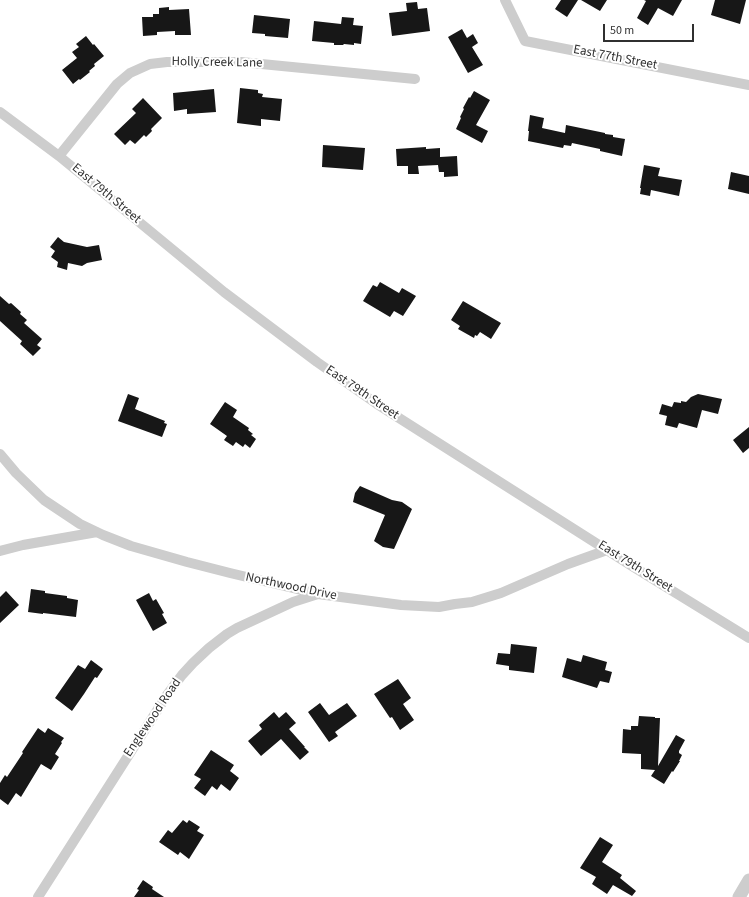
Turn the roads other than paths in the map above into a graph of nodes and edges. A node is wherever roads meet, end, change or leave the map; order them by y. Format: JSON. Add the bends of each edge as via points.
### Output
{"nodes":[{"id":1,"x":505,"y":0,"type":"edge"},
{"id":2,"x":415,"y":79,"type":"dead end"},
{"id":3,"x":749,"y":85,"type":"edge"},
{"id":4,"x":0,"y":112,"type":"edge"},
{"id":5,"x":59,"y":156,"type":"junction"},
{"id":6,"x":0,"y":454,"type":"edge"},
{"id":7,"x":97,"y":532,"type":"junction"},
{"id":8,"x":607,"y":550,"type":"junction"},
{"id":9,"x":0,"y":551,"type":"edge"},
{"id":10,"x":318,"y":594,"type":"junction"},
{"id":11,"x":749,"y":638,"type":"edge"},
{"id":12,"x":749,"y":880,"type":"edge"},
{"id":13,"x":38,"y":897,"type":"edge"},
{"id":14,"x":739,"y":897,"type":"edge"}],
"edges":[{"from":1,"to":3,"type":"street","name":"East 77th Street","via":[[524,41]]},
{"from":2,"to":5,"type":"street","name":"Holly Creek Lane","via":[[241,62],[150,64],[130,73],[117,84]]},
{"from":4,"to":5,"type":"street","name":"East 79th Street"},
{"from":5,"to":8,"type":"street","name":"East 79th Street","via":[[224,292],[317,362],[377,404]]},
{"from":6,"to":7,"type":"street","name":"Northwood Drive","via":[[44,500]]},
{"from":7,"to":9,"type":"street"},
{"from":7,"to":10,"type":"street","name":"Northwood Drive","via":[[118,542],[160,555]]},
{"from":8,"to":10,"type":"street","name":"Northwood Drive","via":[[501,593],[472,602],[439,607],[401,605]]},
{"from":8,"to":11,"type":"street","name":"East 79th Street"},
{"from":10,"to":13,"type":"street","name":"Englewood Road","via":[[293,602],[234,630],[188,668],[167,695]]},
{"from":12,"to":14,"type":"street"}]}
